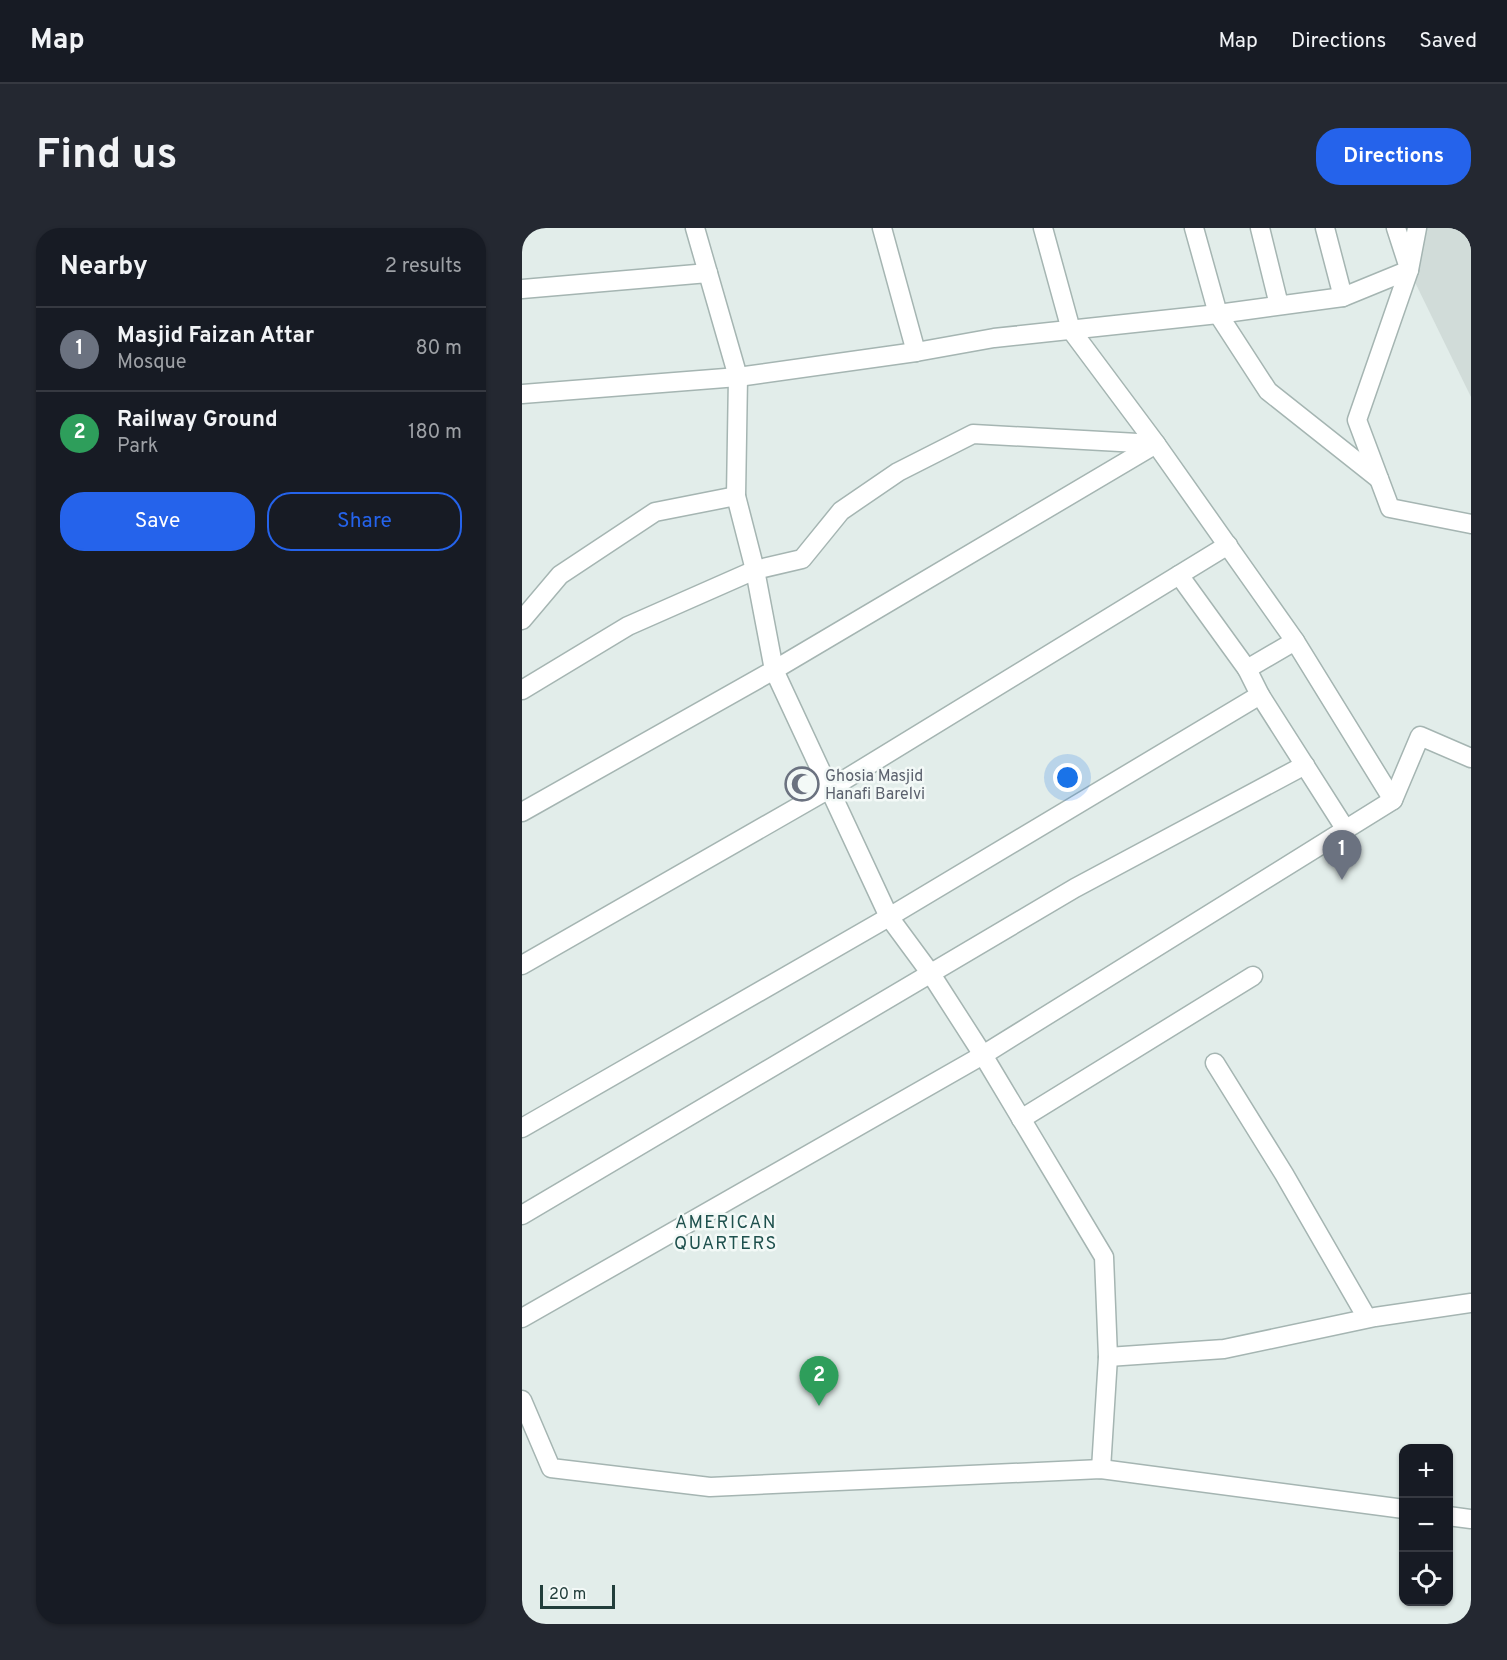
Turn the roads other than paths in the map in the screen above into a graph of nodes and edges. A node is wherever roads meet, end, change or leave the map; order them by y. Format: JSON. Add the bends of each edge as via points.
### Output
{"nodes":[{"id":1,"x":694,"y":228,"type":"edge"},
{"id":2,"x":882,"y":228,"type":"edge"},
{"id":3,"x":1043,"y":228,"type":"edge"},
{"id":4,"x":1194,"y":228,"type":"edge"},
{"id":5,"x":1260,"y":228,"type":"edge"},
{"id":6,"x":1324,"y":228,"type":"edge"},
{"id":7,"x":1396,"y":228,"type":"edge"},
{"id":8,"x":1417,"y":228,"type":"edge"},
{"id":9,"x":1409,"y":270,"type":"junction"},
{"id":10,"x":708,"y":273,"type":"junction"},
{"id":11,"x":522,"y":289,"type":"edge"},
{"id":12,"x":1342,"y":297,"type":"junction"},
{"id":13,"x":1279,"y":305,"type":"junction"},
{"id":14,"x":1218,"y":314,"type":"junction"},
{"id":15,"x":1071,"y":330,"type":"junction"},
{"id":16,"x":916,"y":352,"type":"junction"},
{"id":17,"x":738,"y":377,"type":"junction"},
{"id":18,"x":522,"y":394,"type":"edge"},
{"id":19,"x":1156,"y":444,"type":"junction"},
{"id":20,"x":1380,"y":480,"type":"junction"},
{"id":21,"x":736,"y":496,"type":"junction"},
{"id":22,"x":1471,"y":524,"type":"edge"},
{"id":23,"x":1228,"y":545,"type":"junction"},
{"id":24,"x":755,"y":570,"type":"junction"},
{"id":25,"x":1179,"y":575,"type":"junction"},
{"id":26,"x":522,"y":620,"type":"edge"},
{"id":27,"x":1295,"y":640,"type":"junction"},
{"id":28,"x":1247,"y":669,"type":"junction"},
{"id":29,"x":774,"y":670,"type":"junction"},
{"id":30,"x":522,"y":690,"type":"edge"},
{"id":31,"x":1260,"y":695,"type":"junction"},
{"id":32,"x":1471,"y":758,"type":"edge"},
{"id":33,"x":1305,"y":765,"type":"junction"},
{"id":34,"x":831,"y":788,"type":"junction"},
{"id":35,"x":1394,"y":800,"type":"junction"},
{"id":36,"x":522,"y":812,"type":"edge"},
{"id":37,"x":1346,"y":830,"type":"junction"},
{"id":38,"x":889,"y":917,"type":"junction"},
{"id":39,"x":522,"y":965,"type":"edge"},
{"id":40,"x":931,"y":974,"type":"junction"},
{"id":41,"x":1253,"y":976,"type":"dead end"},
{"id":42,"x":983,"y":1055,"type":"junction"},
{"id":43,"x":1215,"y":1064,"type":"dead end"},
{"id":44,"x":1021,"y":1119,"type":"junction"},
{"id":45,"x":522,"y":1128,"type":"edge"},
{"id":46,"x":522,"y":1215,"type":"edge"},
{"id":47,"x":1471,"y":1303,"type":"edge"},
{"id":48,"x":522,"y":1318,"type":"edge"},
{"id":49,"x":1367,"y":1318,"type":"junction"},
{"id":50,"x":1108,"y":1357,"type":"junction"},
{"id":51,"x":522,"y":1400,"type":"edge"},
{"id":52,"x":1101,"y":1468,"type":"junction"},
{"id":53,"x":1399,"y":1508,"type":"edge"},
{"id":54,"x":1453,"y":1517,"type":"edge"},
{"id":55,"x":1471,"y":1519,"type":"edge"}],
"edges":[{"from":1,"to":10,"type":"street"},
{"from":2,"to":16,"type":"street"},
{"from":3,"to":15,"type":"street"},
{"from":4,"to":14,"type":"street"},
{"from":5,"to":13,"type":"street"},
{"from":6,"to":12,"type":"street"},
{"from":7,"to":9,"type":"street"},
{"from":8,"to":9,"type":"street"},
{"from":9,"to":12,"type":"street"},
{"from":9,"to":20,"type":"street","via":[[1357,420]]},
{"from":10,"to":11,"type":"street"},
{"from":10,"to":17,"type":"street"},
{"from":12,"to":13,"type":"street"},
{"from":13,"to":14,"type":"street"},
{"from":14,"to":15,"type":"street"},
{"from":14,"to":20,"type":"street","via":[[1268,391]]},
{"from":15,"to":16,"type":"street"},
{"from":15,"to":19,"type":"street"},
{"from":16,"to":17,"type":"street"},
{"from":17,"to":18,"type":"street"},
{"from":17,"to":21,"type":"street"},
{"from":19,"to":23,"type":"street"},
{"from":19,"to":24,"type":"street","via":[[973,434],[898,472],[841,511],[802,559]]},
{"from":19,"to":29,"type":"street"},
{"from":20,"to":22,"type":"street","via":[[1390,508]]},
{"from":21,"to":24,"type":"street"},
{"from":21,"to":26,"type":"street","via":[[655,512],[560,575]]},
{"from":23,"to":25,"type":"street"},
{"from":23,"to":27,"type":"street"},
{"from":24,"to":29,"type":"street"},
{"from":24,"to":30,"type":"street","via":[[628,626]]},
{"from":25,"to":28,"type":"street"},
{"from":25,"to":34,"type":"street"},
{"from":27,"to":28,"type":"street"},
{"from":27,"to":35,"type":"street"},
{"from":28,"to":31,"type":"street"},
{"from":29,"to":34,"type":"street"},
{"from":29,"to":36,"type":"street"},
{"from":31,"to":33,"type":"street"},
{"from":31,"to":38,"type":"street"},
{"from":32,"to":35,"type":"street","via":[[1420,736]]},
{"from":33,"to":37,"type":"street"},
{"from":33,"to":40,"type":"street","via":[[1075,888]]},
{"from":34,"to":38,"type":"street"},
{"from":34,"to":39,"type":"street"},
{"from":35,"to":37,"type":"street"},
{"from":37,"to":42,"type":"street"},
{"from":38,"to":40,"type":"street"},
{"from":38,"to":45,"type":"street"},
{"from":40,"to":42,"type":"street"},
{"from":40,"to":46,"type":"street"},
{"from":41,"to":44,"type":"street"},
{"from":42,"to":44,"type":"street"},
{"from":42,"to":48,"type":"street"},
{"from":43,"to":49,"type":"street"},
{"from":44,"to":50,"type":"street","via":[[1104,1257]]},
{"from":47,"to":49,"type":"street"},
{"from":49,"to":50,"type":"street","via":[[1224,1349]]},
{"from":50,"to":52,"type":"street"},
{"from":51,"to":52,"type":"street","via":[[551,1468],[710,1487]]},
{"from":52,"to":53,"type":"street"},
{"from":54,"to":55,"type":"street"}]}
